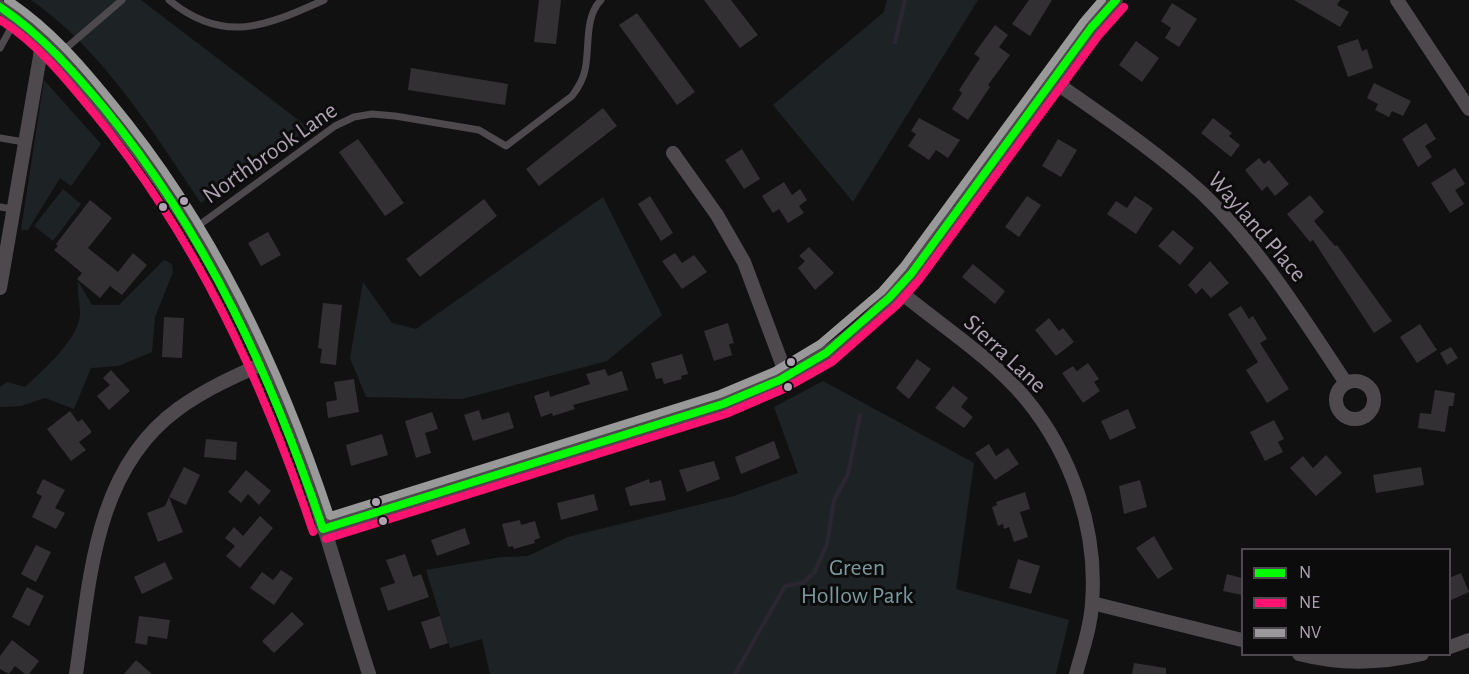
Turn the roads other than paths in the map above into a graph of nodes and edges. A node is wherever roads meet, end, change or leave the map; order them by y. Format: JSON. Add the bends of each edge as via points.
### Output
{"nodes":[{"id":1,"x":122,"y":0,"type":"edge"},
{"id":2,"x":170,"y":0,"type":"edge"},
{"id":3,"x":324,"y":0,"type":"edge"},
{"id":4,"x":601,"y":0,"type":"edge"},
{"id":5,"x":1116,"y":0,"type":"edge"},
{"id":6,"x":1397,"y":0,"type":"edge"},
{"id":7,"x":0,"y":6,"type":"edge"},
{"id":8,"x":17,"y":17,"type":"junction"},
{"id":9,"x":43,"y":39,"type":"junction"},
{"id":10,"x":0,"y":48,"type":"edge"},
{"id":11,"x":58,"y":55,"type":"junction"},
{"id":12,"x":1052,"y":80,"type":"junction"},
{"id":13,"x":1469,"y":109,"type":"edge"},
{"id":14,"x":0,"y":138,"type":"edge"},
{"id":15,"x":24,"y":142,"type":"junction"},
{"id":16,"x":673,"y":153,"type":"dead end"},
{"id":17,"x":6,"y":208,"type":"edge"},
{"id":18,"x":191,"y":231,"type":"junction"},
{"id":19,"x":3,"y":242,"type":"edge"},
{"id":20,"x":0,"y":288,"type":"edge"},
{"id":21,"x":897,"y":290,"type":"junction"},
{"id":22,"x":262,"y":364,"type":"junction"},
{"id":23,"x":787,"y":377,"type":"junction"},
{"id":24,"x":1346,"y":383,"type":"dead end"},
{"id":25,"x":323,"y":529,"type":"junction"},
{"id":26,"x":1092,"y":603,"type":"junction"},
{"id":27,"x":1241,"y":640,"type":"edge"},
{"id":28,"x":1469,"y":640,"type":"edge"},
{"id":29,"x":1451,"y":646,"type":"edge"},
{"id":30,"x":1311,"y":656,"type":"edge"},
{"id":31,"x":1411,"y":656,"type":"edge"},
{"id":32,"x":76,"y":674,"type":"edge"},
{"id":33,"x":369,"y":674,"type":"edge"},
{"id":34,"x":1076,"y":674,"type":"edge"}],
"edges":[{"from":1,"to":11,"type":"lane"},
{"from":2,"to":3,"type":"lane","via":[[196,19],[240,29],[271,22]]},
{"from":4,"to":18,"type":"lane","name":"Northbrook Lane","via":[[591,16],[580,86],[506,146],[479,130],[395,116],[354,117],[335,126]]},
{"from":5,"to":12,"type":"street"},
{"from":6,"to":13,"type":"street"},
{"from":7,"to":8,"type":"street"},
{"from":8,"to":9,"type":"street"},
{"from":8,"to":10,"type":"lane"},
{"from":9,"to":11,"type":"street"},
{"from":9,"to":15,"type":"street"},
{"from":11,"to":18,"type":"street","via":[[116,122]]},
{"from":12,"to":21,"type":"street"},
{"from":12,"to":24,"type":"street","name":"Wayland Place","via":[[1140,143],[1220,211],[1274,274]]},
{"from":14,"to":15,"type":"lane"},
{"from":15,"to":17,"type":"street"},
{"from":16,"to":23,"type":"street","via":[[717,215],[744,262]]},
{"from":17,"to":19,"type":"street"},
{"from":18,"to":22,"type":"street"},
{"from":19,"to":20,"type":"street"},
{"from":21,"to":23,"type":"street","via":[[857,331]]},
{"from":21,"to":26,"type":"street","name":"Sierra Lane","via":[[999,372],[1026,399],[1053,438],[1068,465],[1087,528]]},
{"from":22,"to":25,"type":"street","via":[[288,424]]},
{"from":22,"to":32,"type":"street","via":[[212,387],[177,410],[153,431],[129,462],[114,488],[99,534]]},
{"from":23,"to":25,"type":"street","via":[[723,404]]},
{"from":25,"to":33,"type":"street"},
{"from":26,"to":27,"type":"street"},
{"from":26,"to":34,"type":"street","name":"Sierra Lane"},
{"from":28,"to":29,"type":"street"},
{"from":30,"to":31,"type":"street","via":[[1351,663]]}]}
